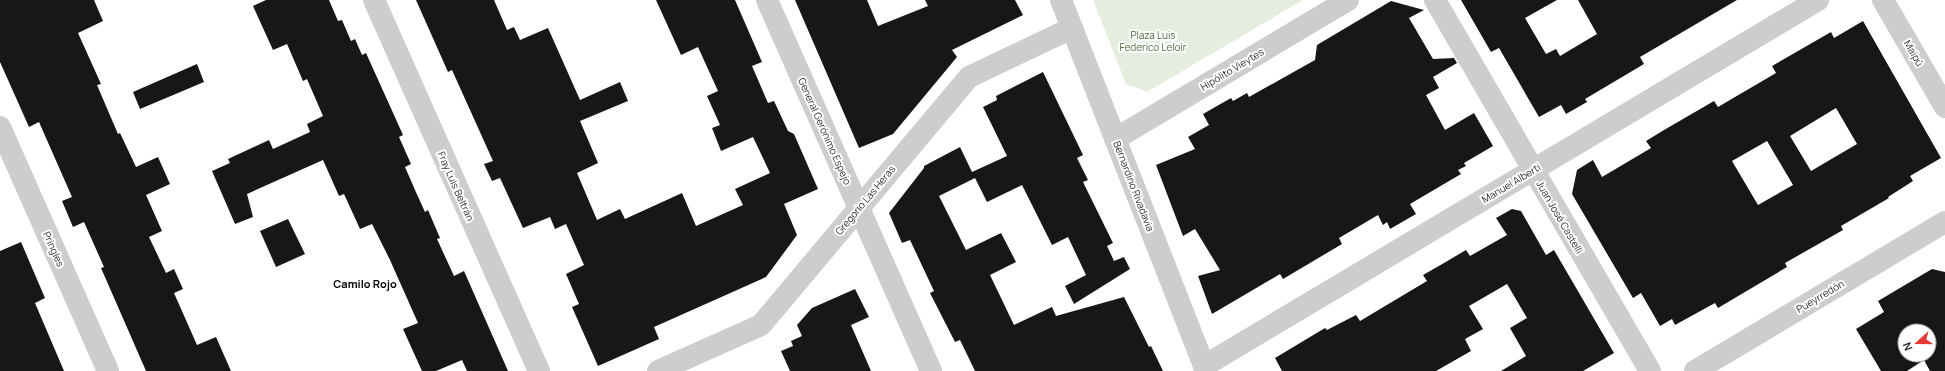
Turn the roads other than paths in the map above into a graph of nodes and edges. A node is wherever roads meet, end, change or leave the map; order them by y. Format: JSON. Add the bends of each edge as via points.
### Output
{"nodes":[{"id":1,"x":374,"y":0,"type":"edge"},
{"id":2,"x":767,"y":0,"type":"edge"},
{"id":3,"x":1061,"y":0,"type":"edge"},
{"id":4,"x":1348,"y":0,"type":"edge"},
{"id":5,"x":1435,"y":0,"type":"edge"},
{"id":6,"x":1818,"y":0,"type":"edge"},
{"id":7,"x":1883,"y":0,"type":"edge"},
{"id":8,"x":1072,"y":28,"type":"junction"},
{"id":9,"x":1945,"y":107,"type":"edge"},
{"id":10,"x":0,"y":127,"type":"edge"},
{"id":11,"x":1115,"y":138,"type":"junction"},
{"id":12,"x":1533,"y":170,"type":"junction"},
{"id":13,"x":859,"y":208,"type":"junction"},
{"id":14,"x":1945,"y":222,"type":"edge"},
{"id":15,"x":1205,"y":368,"type":"edge"},
{"id":16,"x":108,"y":371,"type":"edge"},
{"id":17,"x":539,"y":371,"type":"edge"},
{"id":18,"x":658,"y":371,"type":"edge"},
{"id":19,"x":932,"y":371,"type":"edge"},
{"id":20,"x":1650,"y":371,"type":"edge"},
{"id":21,"x":1695,"y":371,"type":"edge"}],
"edges":[{"from":1,"to":17,"type":"street","name":"Fray Luis Beltrán"},
{"from":2,"to":13,"type":"street","name":"General Gerónimo Espejo"},
{"from":3,"to":8,"type":"street","name":"Bernardino Rivadavia"},
{"from":4,"to":11,"type":"street","name":"Hipólito Vieytes"},
{"from":5,"to":12,"type":"street","name":"Juan José Castelli"},
{"from":6,"to":12,"type":"street","name":"Manuel Alberti"},
{"from":7,"to":9,"type":"street","name":"Maipú"},
{"from":8,"to":11,"type":"street","name":"Bernardino Rivadavia"},
{"from":8,"to":13,"type":"street","name":"Gregorio Las Heras","via":[[969,77]]},
{"from":10,"to":16,"type":"street","name":"Pringles"},
{"from":11,"to":15,"type":"street","name":"Bernardino Rivadavia"},
{"from":12,"to":15,"type":"street","name":"Manuel Alberti"},
{"from":12,"to":20,"type":"street","name":"Juan José Castelli"},
{"from":13,"to":18,"type":"street","name":"Gregorio Las Heras","via":[[761,325]]},
{"from":13,"to":19,"type":"street","name":"General Gerónimo Espejo"},
{"from":14,"to":21,"type":"street","name":"Pueyrredón"}]}
